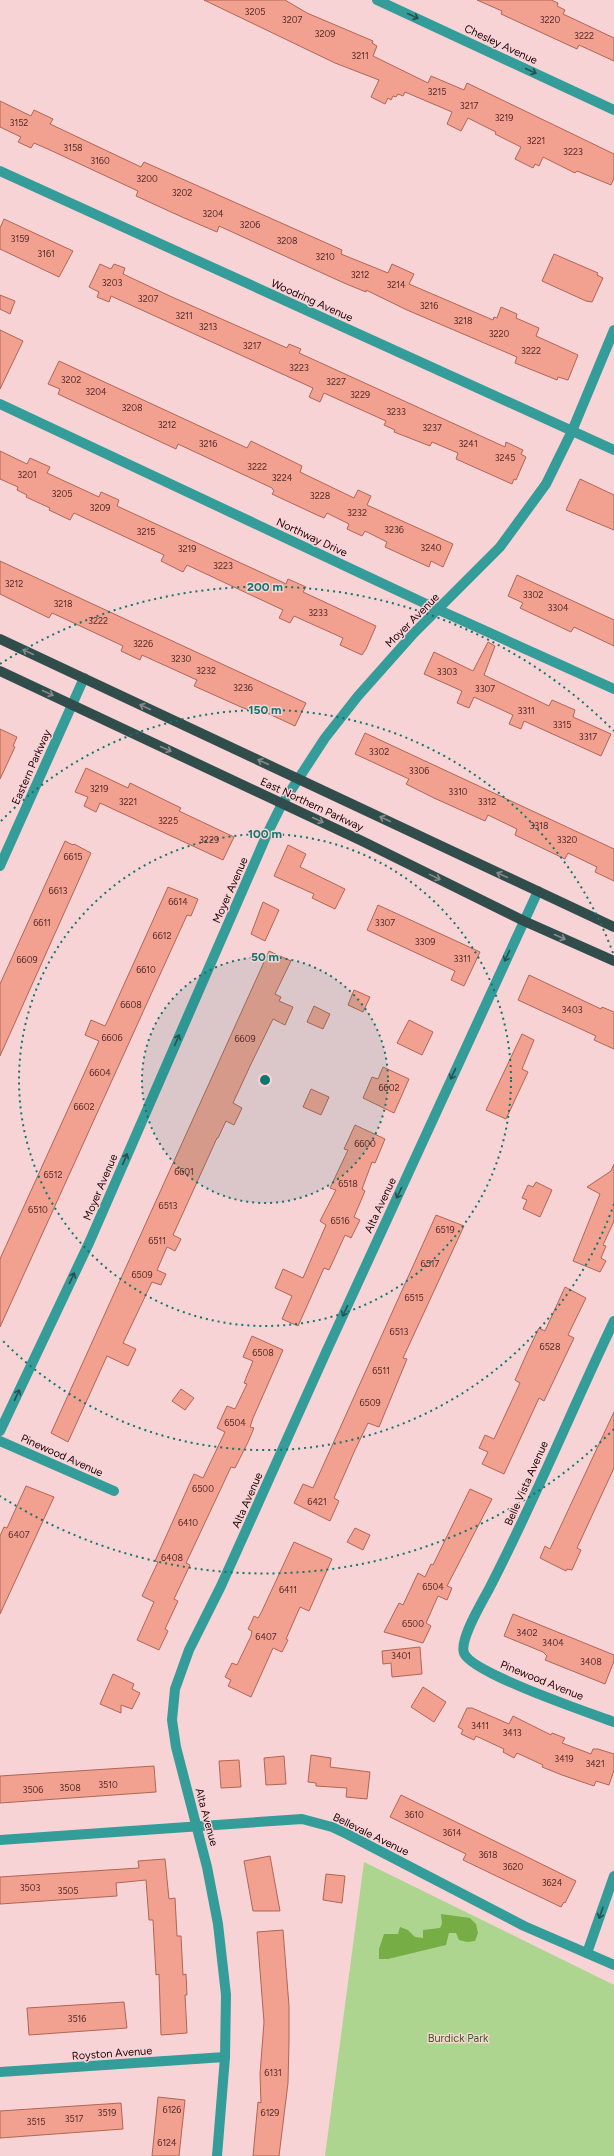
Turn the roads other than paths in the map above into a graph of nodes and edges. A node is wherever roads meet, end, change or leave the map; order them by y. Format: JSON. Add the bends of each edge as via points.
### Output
{"nodes":[{"id":1,"x":377,"y":0,"type":"edge"},
{"id":2,"x":614,"y":110,"type":"edge"},
{"id":3,"x":0,"y":171,"type":"edge"},
{"id":4,"x":614,"y":330,"type":"edge"},
{"id":5,"x":0,"y":404,"type":"edge"},
{"id":6,"x":572,"y":431,"type":"junction"},
{"id":7,"x":614,"y":450,"type":"edge"},
{"id":8,"x":439,"y":610,"type":"junction"},
{"id":9,"x":0,"y":639,"type":"edge"},
{"id":10,"x":0,"y":671,"type":"edge"},
{"id":11,"x":84,"y":678,"type":"junction"},
{"id":12,"x":614,"y":689,"type":"edge"},
{"id":13,"x":72,"y":705,"type":"junction"},
{"id":14,"x":298,"y":779,"type":"junction"},
{"id":15,"x":282,"y":804,"type":"junction"},
{"id":16,"x":0,"y":866,"type":"edge"},
{"id":17,"x":538,"y":891,"type":"junction"},
{"id":18,"x":524,"y":921,"type":"junction"},
{"id":19,"x":614,"y":927,"type":"edge"},
{"id":20,"x":614,"y":961,"type":"edge"},
{"id":21,"x":614,"y":1321,"type":"edge"},
{"id":22,"x":0,"y":1431,"type":"edge"},
{"id":23,"x":0,"y":1441,"type":"edge"},
{"id":24,"x":114,"y":1491,"type":"dead end"},
{"id":25,"x":464,"y":1655,"type":"joint"},
{"id":26,"x":614,"y":1722,"type":"edge"},
{"id":27,"x":197,"y":1826,"type":"junction"},
{"id":28,"x":0,"y":1840,"type":"edge"},
{"id":29,"x":614,"y":1876,"type":"edge"},
{"id":30,"x":587,"y":1953,"type":"junction"},
{"id":31,"x":614,"y":1965,"type":"edge"},
{"id":32,"x":225,"y":2057,"type":"junction"},
{"id":33,"x":0,"y":2072,"type":"edge"},
{"id":34,"x":217,"y":2156,"type":"edge"}],
"edges":[{"from":1,"to":2,"type":"street","name":"Chesley Avenue","one_way":true},
{"from":3,"to":6,"type":"street","name":"Woodring Avenue"},
{"from":4,"to":6,"type":"street","name":"Moyer Avenue"},
{"from":5,"to":8,"type":"street","name":"Northway Drive"},
{"from":6,"to":7,"type":"street","name":"Woodring Avenue"},
{"from":6,"to":8,"type":"street","name":"Moyer Avenue","via":[[546,484],[518,524],[500,547]]},
{"from":8,"to":12,"type":"street","name":"Northway Drive"},
{"from":8,"to":14,"type":"street","name":"Moyer Avenue","via":[[404,644],[358,696],[325,738]]},
{"from":11,"to":9,"type":"main road","name":"East Northern Parkway","one_way":true},
{"from":10,"to":13,"type":"main road","name":"East Northern Parkway","one_way":true},
{"from":11,"to":13,"type":"street","name":"Eastern Parkway"},
{"from":14,"to":11,"type":"main road","name":"East Northern Parkway","one_way":true},
{"from":13,"to":15,"type":"main road","name":"East Northern Parkway","one_way":true},
{"from":13,"to":16,"type":"street","name":"Eastern Parkway"},
{"from":14,"to":15,"type":"street","name":"Moyer Avenue"},
{"from":17,"to":14,"type":"main road","name":"East Northern Parkway","one_way":true},
{"from":15,"to":18,"type":"main road","name":"East Northern Parkway","one_way":true},
{"from":22,"to":15,"type":"street","name":"Moyer Avenue","one_way":true,"via":[[89,1243]]},
{"from":17,"to":18,"type":"street","name":"Alta Avenue"},
{"from":17,"to":19,"type":"main road","name":"East Northern Parkway"},
{"from":18,"to":20,"type":"main road","name":"East Northern Parkway","one_way":true},
{"from":18,"to":27,"type":"street","name":"Alta Avenue","one_way":true,"via":[[180,1672],[173,1707],[173,1728]]},
{"from":21,"to":25,"type":"street","name":"Belle Vista Avenue","via":[[504,1560],[472,1623],[464,1642]]},
{"from":23,"to":24,"type":"street","name":"Pinewood Avenue"},
{"from":25,"to":26,"type":"street","name":"Pinewood Avenue","via":[[475,1664],[523,1688]]},
{"from":27,"to":28,"type":"street","name":"Bellevale Avenue"},
{"from":27,"to":30,"type":"street","name":"Bellevale Avenue","via":[[302,1819],[332,1827],[524,1926]]},
{"from":27,"to":32,"type":"street","name":"Alta Avenue","via":[[218,1924],[226,1995]]},
{"from":29,"to":30,"type":"street","one_way":true},
{"from":30,"to":31,"type":"street","name":"Bellevale Avenue"},
{"from":32,"to":33,"type":"street","name":"Royston Avenue"},
{"from":32,"to":34,"type":"street","name":"Alta Avenue"}]}
